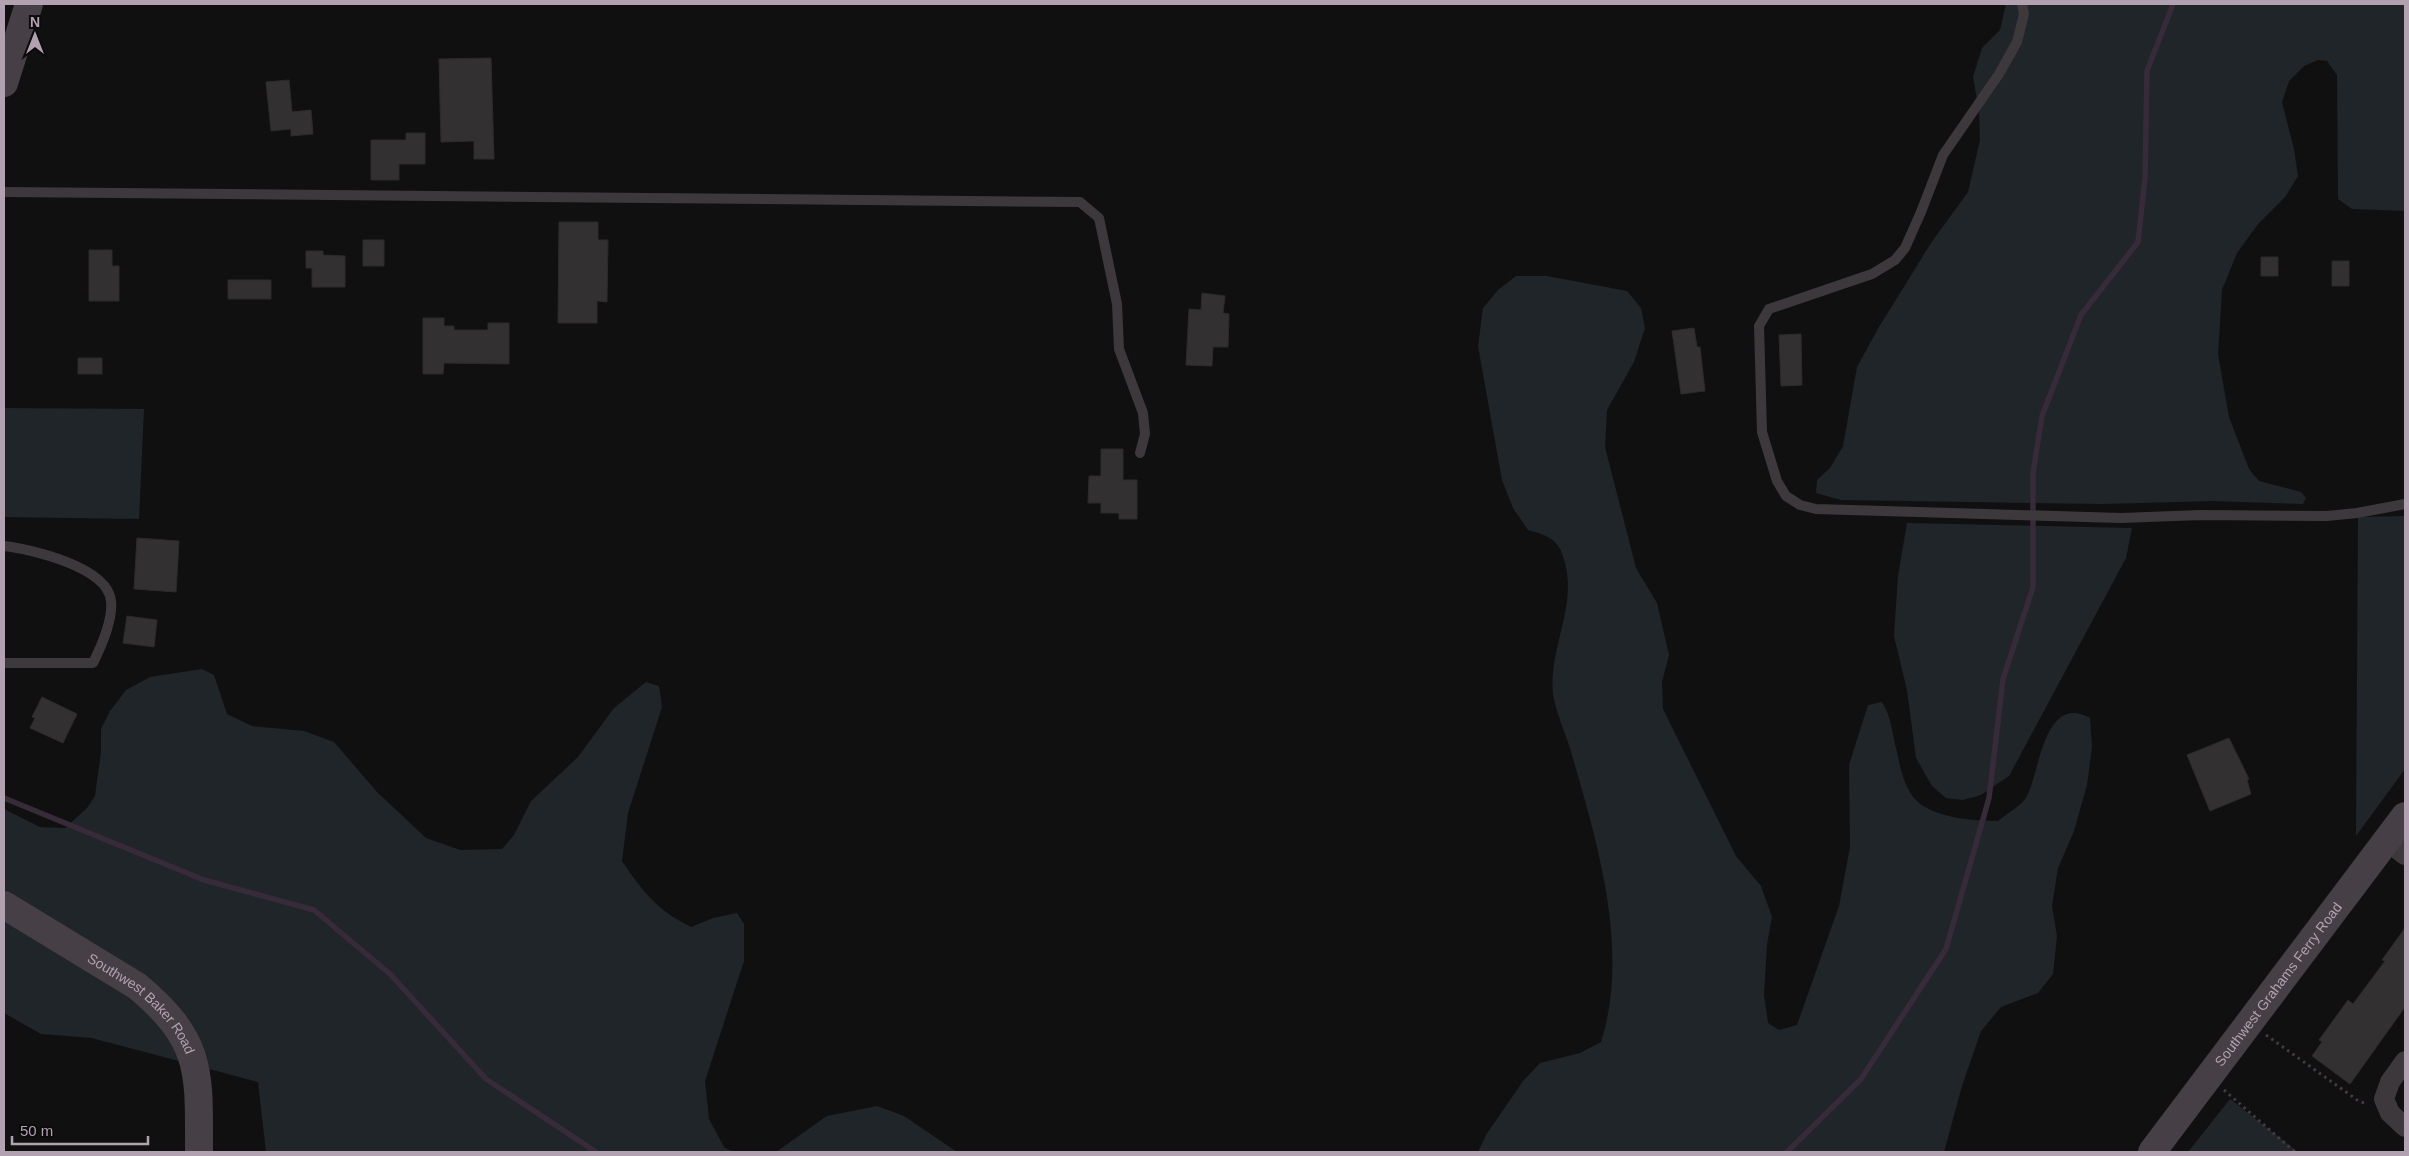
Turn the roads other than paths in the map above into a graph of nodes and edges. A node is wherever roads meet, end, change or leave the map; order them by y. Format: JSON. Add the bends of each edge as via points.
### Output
{"nodes":[{"id":1,"x":29,"y":4,"type":"edge"},
{"id":2,"x":2022,"y":4,"type":"edge"},
{"id":3,"x":4,"y":83,"type":"edge"},
{"id":4,"x":4,"y":192,"type":"edge"},
{"id":5,"x":1140,"y":453,"type":"dead end"},
{"id":6,"x":2405,"y":504,"type":"edge"},
{"id":7,"x":4,"y":546,"type":"edge"},
{"id":8,"x":4,"y":664,"type":"edge"},
{"id":9,"x":2405,"y":816,"type":"edge"},
{"id":10,"x":2396,"y":848,"type":"edge"},
{"id":11,"x":4,"y":905,"type":"edge"},
{"id":12,"x":2405,"y":1061,"type":"edge"},
{"id":13,"x":2405,"y":1127,"type":"edge"},
{"id":14,"x":199,"y":1152,"type":"edge"},
{"id":15,"x":2152,"y":1152,"type":"edge"}],
"edges":[{"from":1,"to":3,"type":"main road"},
{"from":2,"to":6,"type":"lane","via":[[2024,14],[2017,42],[1999,74],[1942,155],[1921,212],[1896,260],[1872,274],[1769,309],[1759,326],[1762,432],[1786,496],[1800,505],[1816,509],[2122,518],[2326,516],[2357,514]]},
{"from":4,"to":5,"type":"lane","via":[[1080,202],[1099,218],[1117,304],[1119,349],[1144,413],[1145,434]]},
{"from":7,"to":8,"type":"lane","via":[[26,548],[69,562],[101,581],[111,600],[105,641],[93,664]]},
{"from":9,"to":10,"type":"main road","name":"Southwest Grahams Ferry Road"},
{"from":10,"to":15,"type":"main road","name":"Southwest Grahams Ferry Road","via":[[2250,1023]]},
{"from":11,"to":14,"type":"main road","name":"Southwest Baker Road","via":[[136,986],[174,1022],[187,1041],[196,1069]]},
{"from":12,"to":13,"type":"street","via":[[2386,1090],[2386,1105]]}]}
